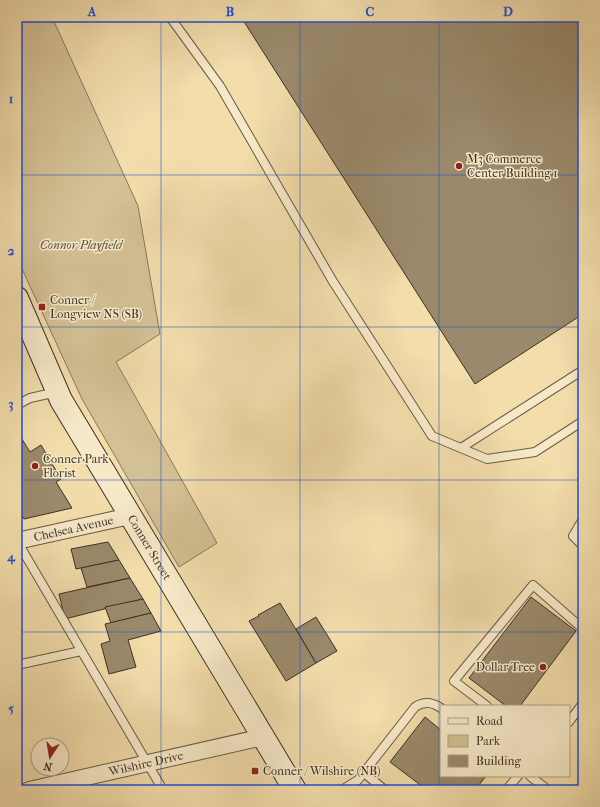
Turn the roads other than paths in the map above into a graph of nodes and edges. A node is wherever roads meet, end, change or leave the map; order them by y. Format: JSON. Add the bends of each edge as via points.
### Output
{"nodes":[{"id":1,"x":170,"y":17,"type":"edge"},
{"id":2,"x":17,"y":298,"type":"edge"},
{"id":3,"x":583,"y":370,"type":"edge"},
{"id":4,"x":57,"y":392,"type":"junction"},
{"id":5,"x":17,"y":405,"type":"edge"},
{"id":6,"x":583,"y":421,"type":"edge"},
{"id":7,"x":461,"y":448,"type":"junction"},
{"id":8,"x":130,"y":516,"type":"junction"},
{"id":9,"x":583,"y":519,"type":"edge"},
{"id":10,"x":17,"y":541,"type":"edge"},
{"id":11,"x":583,"y":546,"type":"edge"},
{"id":12,"x":583,"y":629,"type":"edge"},
{"id":13,"x":81,"y":651,"type":"junction"},
{"id":14,"x":17,"y":665,"type":"edge"},
{"id":15,"x":583,"y":703,"type":"edge"},
{"id":16,"x":486,"y":705,"type":"edge"},
{"id":17,"x":440,"y":707,"type":"edge"},
{"id":18,"x":570,"y":721,"type":"edge"},
{"id":19,"x":262,"y":737,"type":"junction"},
{"id":20,"x":146,"y":762,"type":"junction"},
{"id":21,"x":364,"y":773,"type":"junction"},
{"id":22,"x":517,"y":777,"type":"edge"},
{"id":23,"x":531,"y":777,"type":"edge"},
{"id":24,"x":29,"y":790,"type":"edge"},
{"id":25,"x":163,"y":790,"type":"edge"},
{"id":26,"x":295,"y":790,"type":"edge"},
{"id":27,"x":342,"y":790,"type":"edge"},
{"id":28,"x":385,"y":790,"type":"edge"},
{"id":29,"x":506,"y":790,"type":"edge"},
{"id":30,"x":548,"y":790,"type":"edge"}],
"edges":[{"from":1,"to":7,"type":"lane","via":[[220,86],[332,280],[432,436]]},
{"from":2,"to":4,"type":"main road","name":"Conner Street"},
{"from":3,"to":7,"type":"lane"},
{"from":4,"to":5,"type":"lane","via":[[30,398]]},
{"from":4,"to":8,"type":"main road","name":"Conner Street"},
{"from":6,"to":7,"type":"lane","via":[[535,452],[487,459]]},
{"from":8,"to":10,"type":"street","name":"Chelsea Avenue"},
{"from":8,"to":19,"type":"main road","name":"Conner Street"},
{"from":9,"to":11,"type":"lane","via":[[573,536]]},
{"from":10,"to":13,"type":"lane"},
{"from":12,"to":16,"type":"lane","via":[[533,585],[454,681]]},
{"from":13,"to":14,"type":"lane"},
{"from":13,"to":20,"type":"lane"},
{"from":15,"to":18,"type":"lane"},
{"from":17,"to":21,"type":"lane","via":[[422,702],[415,707]]},
{"from":19,"to":20,"type":"street","name":"Wilshire Drive"},
{"from":19,"to":26,"type":"main road","name":"Conner Street"},
{"from":20,"to":24,"type":"street","name":"Wilshire Drive"},
{"from":20,"to":25,"type":"lane"},
{"from":21,"to":27,"type":"lane"},
{"from":21,"to":28,"type":"lane"},
{"from":22,"to":29,"type":"lane"},
{"from":23,"to":30,"type":"lane"}]}
